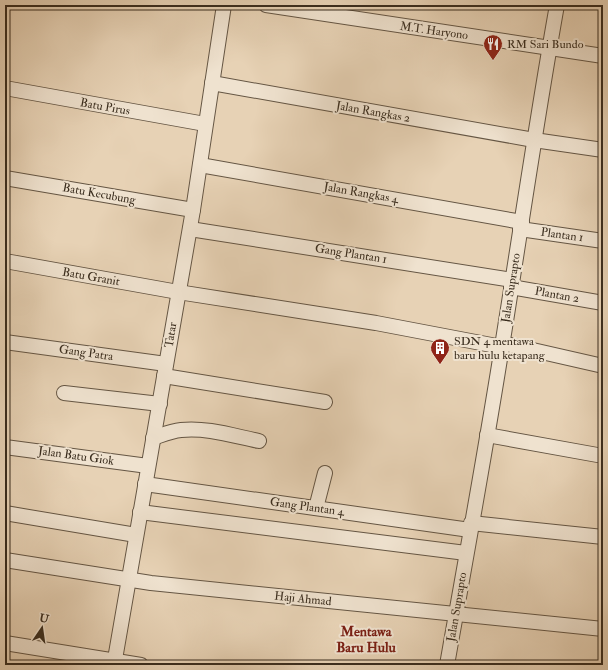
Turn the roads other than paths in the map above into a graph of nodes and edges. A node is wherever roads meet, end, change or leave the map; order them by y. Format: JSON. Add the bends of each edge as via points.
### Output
{"nodes":[{"id":1,"x":224,"y":5,"type":"edge"},
{"id":2,"x":266,"y":5,"type":"edge"},
{"id":3,"x":557,"y":5,"type":"edge"},
{"id":4,"x":549,"y":48,"type":"junction"},
{"id":5,"x":603,"y":56,"type":"edge"},
{"id":6,"x":212,"y":83,"type":"junction"},
{"id":7,"x":5,"y":88,"type":"edge"},
{"id":8,"x":206,"y":124,"type":"junction"},
{"id":9,"x":534,"y":140,"type":"junction"},
{"id":10,"x":603,"y":150,"type":"edge"},
{"id":11,"x":200,"y":165,"type":"junction"},
{"id":12,"x":5,"y":178,"type":"edge"},
{"id":13,"x":193,"y":210,"type":"junction"},
{"id":14,"x":521,"y":225,"type":"junction"},
{"id":15,"x":190,"y":228,"type":"junction"},
{"id":16,"x":603,"y":241,"type":"edge"},
{"id":17,"x":5,"y":261,"type":"edge"},
{"id":18,"x":512,"y":284,"type":"junction"},
{"id":19,"x":178,"y":292,"type":"junction"},
{"id":20,"x":603,"y":303,"type":"edge"},
{"id":21,"x":5,"y":342,"type":"edge"},
{"id":22,"x":502,"y":345,"type":"junction"},
{"id":23,"x":603,"y":366,"type":"edge"},
{"id":24,"x":165,"y":370,"type":"junction"},
{"id":25,"x":64,"y":393,"type":"dead end"},
{"id":26,"x":325,"y":402,"type":"dead end"},
{"id":27,"x":160,"y":404,"type":"junction"},
{"id":28,"x":487,"y":435,"type":"junction"},
{"id":29,"x":153,"y":438,"type":"junction"},
{"id":30,"x":258,"y":441,"type":"dead end"},
{"id":31,"x":5,"y":447,"type":"edge"},
{"id":32,"x":603,"y":456,"type":"edge"},
{"id":33,"x":148,"y":466,"type":"junction"},
{"id":34,"x":325,"y":473,"type":"dead end"},
{"id":35,"x":145,"y":484,"type":"junction"},
{"id":36,"x":316,"y":508,"type":"junction"},
{"id":37,"x":140,"y":512,"type":"junction"},
{"id":38,"x":5,"y":514,"type":"edge"},
{"id":39,"x":471,"y":526,"type":"junction"},
{"id":40,"x":136,"y":535,"type":"junction"},
{"id":41,"x":603,"y":537,"type":"edge"},
{"id":42,"x":466,"y":553,"type":"junction"},
{"id":43,"x":5,"y":560,"type":"edge"},
{"id":44,"x":128,"y":580,"type":"junction"},
{"id":45,"x":456,"y":615,"type":"junction"},
{"id":46,"x":603,"y":629,"type":"edge"},
{"id":47,"x":5,"y":643,"type":"edge"},
{"id":48,"x":115,"y":663,"type":"edge"},
{"id":49,"x":141,"y":665,"type":"edge"},
{"id":50,"x":447,"y":665,"type":"edge"}],
"edges":[{"from":1,"to":6,"type":"street","name":"Tatar"},
{"from":2,"to":4,"type":"street","name":"M.T. Haryono"},
{"from":3,"to":4,"type":"street","name":"Jalan Suprapto"},
{"from":4,"to":5,"type":"street","name":"M.T. Haryono"},
{"from":4,"to":9,"type":"street","name":"Jalan Suprapto"},
{"from":6,"to":8,"type":"street","name":"Tatar"},
{"from":6,"to":9,"type":"street","name":"Jalan Rangkas 2"},
{"from":7,"to":8,"type":"street","name":"Batu Pirus"},
{"from":8,"to":11,"type":"street","name":"Tatar"},
{"from":9,"to":10,"type":"street","name":"Jalan Rangkas 2"},
{"from":9,"to":14,"type":"street","name":"Jalan Suprapto"},
{"from":11,"to":13,"type":"street","name":"Tatar"},
{"from":11,"to":14,"type":"street","name":"Jalan Rangkas 4"},
{"from":12,"to":13,"type":"street","name":"Batu Kecubung"},
{"from":13,"to":15,"type":"street","name":"Tatar"},
{"from":14,"to":16,"type":"street","name":"Plantan 1"},
{"from":14,"to":18,"type":"street","name":"Jalan Suprapto"},
{"from":15,"to":18,"type":"street","name":"Gang Plantan 1"},
{"from":15,"to":19,"type":"street","name":"Tatar"},
{"from":17,"to":19,"type":"street","name":"Batu Granit"},
{"from":18,"to":20,"type":"street","name":"Plantan 2"},
{"from":18,"to":22,"type":"street","name":"Jalan Suprapto"},
{"from":19,"to":22,"type":"street","name":"Batu Granit"},
{"from":19,"to":24,"type":"street","name":"Tatar"},
{"from":21,"to":24,"type":"street","name":"Gang Patra"},
{"from":22,"to":23,"type":"street","name":"Batu Granit"},
{"from":22,"to":28,"type":"street","name":"Jalan Suprapto"},
{"from":24,"to":26,"type":"street","name":"Gang Patra"},
{"from":24,"to":27,"type":"street","name":"Tatar"},
{"from":25,"to":27,"type":"street"},
{"from":27,"to":29,"type":"street","name":"Tatar"},
{"from":28,"to":32,"type":"street"},
{"from":28,"to":39,"type":"street","name":"Jalan Suprapto"},
{"from":29,"to":30,"type":"street","via":[[187,429]]},
{"from":29,"to":33,"type":"street","name":"Tatar"},
{"from":31,"to":33,"type":"street","name":"Jalan Batu Giok"},
{"from":33,"to":35,"type":"street","name":"Tatar"},
{"from":34,"to":36,"type":"street"},
{"from":35,"to":36,"type":"street","name":"Gang Plantan 4"},
{"from":35,"to":37,"type":"street","name":"Tatar"},
{"from":36,"to":39,"type":"street","name":"Gang Plantan 4"},
{"from":37,"to":40,"type":"street","name":"Tatar"},
{"from":37,"to":42,"type":"street"},
{"from":38,"to":40,"type":"street"},
{"from":39,"to":41,"type":"street","name":"Gang Plantan 4"},
{"from":39,"to":42,"type":"street","name":"Jalan Suprapto"},
{"from":40,"to":44,"type":"street","name":"Tatar"},
{"from":42,"to":45,"type":"street","name":"Jalan Suprapto"},
{"from":43,"to":44,"type":"street","name":"Haji Ahmad"},
{"from":44,"to":45,"type":"street","name":"Haji Ahmad"},
{"from":44,"to":48,"type":"street","name":"Tatar"},
{"from":45,"to":46,"type":"street","name":"Haji Ahmad"},
{"from":45,"to":50,"type":"street","name":"Jalan Suprapto"},
{"from":47,"to":48,"type":"street"},
{"from":48,"to":49,"type":"street"}]}
